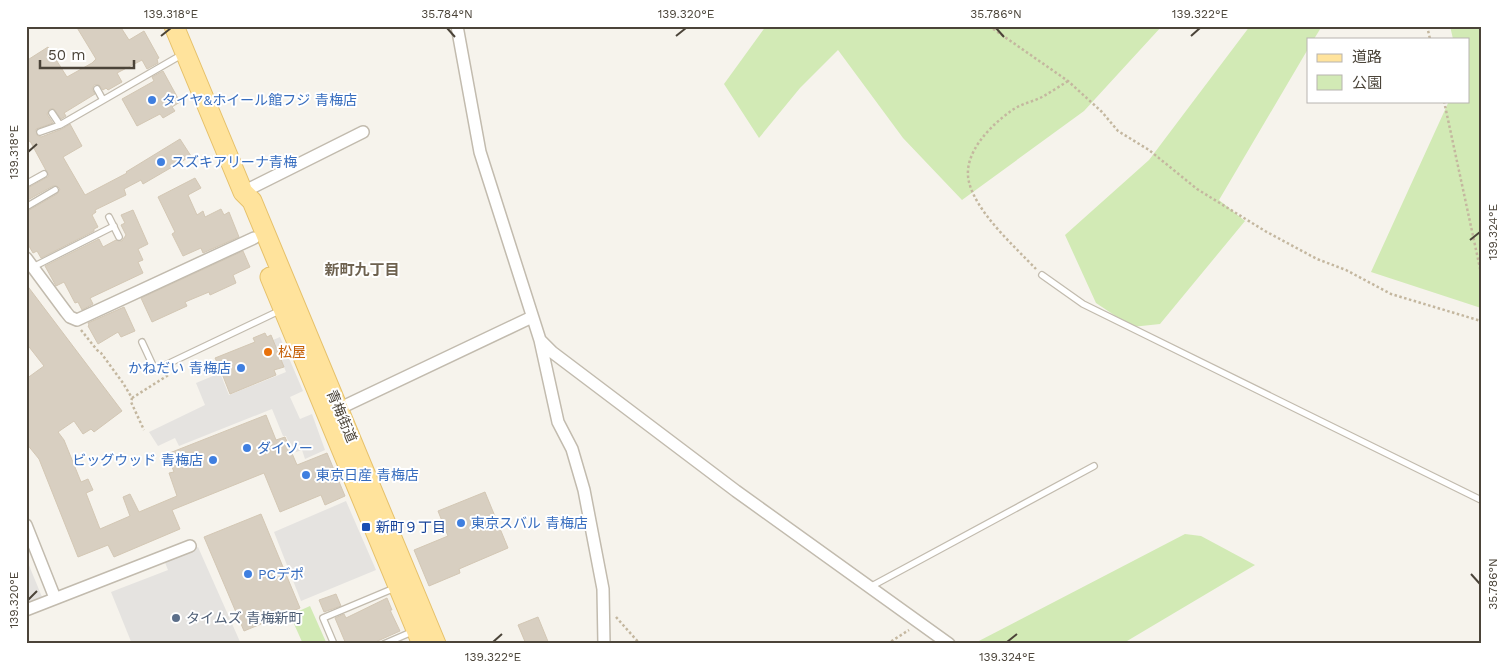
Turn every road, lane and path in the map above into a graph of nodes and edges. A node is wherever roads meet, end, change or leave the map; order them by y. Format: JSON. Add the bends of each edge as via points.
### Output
{"nodes":[{"id":1,"x":174,"y":26,"type":"edge"},
{"id":2,"x":457,"y":26,"type":"edge"},
{"id":3,"x":989,"y":26,"type":"edge"},
{"id":4,"x":185,"y":53,"type":"junction"},
{"id":5,"x":1068,"y":81,"type":"junction"},
{"id":6,"x":97,"y":89,"type":"dead end"},
{"id":7,"x":103,"y":100,"type":"junction"},
{"id":8,"x":1444,"y":102,"type":"edge"},
{"id":9,"x":52,"y":113,"type":"dead end"},
{"id":10,"x":60,"y":125,"type":"junction"},
{"id":11,"x":40,"y":132,"type":"dead end"},
{"id":12,"x":363,"y":132,"type":"dead end"},
{"id":13,"x":44,"y":174,"type":"dead end"},
{"id":14,"x":26,"y":184,"type":"edge"},
{"id":15,"x":55,"y":190,"type":"dead end"},
{"id":16,"x":243,"y":192,"type":"junction"},
{"id":17,"x":26,"y":207,"type":"edge"},
{"id":18,"x":109,"y":216,"type":"dead end"},
{"id":19,"x":114,"y":226,"type":"junction"},
{"id":20,"x":120,"y":237,"type":"dead end"},
{"id":21,"x":254,"y":238,"type":"junction"},
{"id":22,"x":30,"y":263,"type":"edge"},
{"id":23,"x":1481,"y":273,"type":"edge"},
{"id":24,"x":1042,"y":274,"type":"joint"},
{"id":25,"x":283,"y":310,"type":"junction"},
{"id":26,"x":532,"y":317,"type":"junction"},
{"id":27,"x":77,"y":320,"type":"junction"},
{"id":28,"x":1481,"y":321,"type":"edge"},
{"id":29,"x":540,"y":340,"type":"junction"},
{"id":30,"x":142,"y":342,"type":"dead end"},
{"id":31,"x":176,"y":370,"type":"dead end"},
{"id":32,"x":132,"y":398,"type":"junction"},
{"id":33,"x":332,"y":412,"type":"junction"},
{"id":34,"x":144,"y":430,"type":"dead end"},
{"id":35,"x":1094,"y":466,"type":"dead end"},
{"id":36,"x":1481,"y":500,"type":"edge"},
{"id":37,"x":26,"y":525,"type":"edge"},
{"id":38,"x":190,"y":546,"type":"dead end"},
{"id":39,"x":398,"y":586,"type":"junction"},
{"id":40,"x":870,"y":587,"type":"junction"},
{"id":41,"x":55,"y":598,"type":"junction"},
{"id":42,"x":26,"y":610,"type":"edge"},
{"id":43,"x":605,"y":618,"type":"junction"},
{"id":44,"x":921,"y":623,"type":"junction"},
{"id":45,"x":419,"y":637,"type":"edge"},
{"id":46,"x":334,"y":644,"type":"edge"},
{"id":47,"x":384,"y":644,"type":"edge"},
{"id":48,"x":436,"y":644,"type":"edge"},
{"id":49,"x":604,"y":644,"type":"edge"},
{"id":50,"x":640,"y":644,"type":"edge"},
{"id":51,"x":886,"y":644,"type":"edge"},
{"id":52,"x":950,"y":644,"type":"edge"}],
"edges":[{"from":1,"to":4,"type":"main road","name":"青梅街道"},
{"from":2,"to":26,"type":"street","via":[[480,152]]},
{"from":3,"to":5,"type":"path"},
{"from":4,"to":7,"type":"lane"},
{"from":4,"to":16,"type":"main road","name":"青梅街道"},
{"from":5,"to":24,"type":"path","via":[[1012,110],[987,131],[970,158],[968,181],[974,197],[983,211]]},
{"from":5,"to":28,"type":"path","via":[[1118,131],[1149,150],[1197,189],[1265,231],[1391,294]]},
{"from":6,"to":7,"type":"lane"},
{"from":7,"to":10,"type":"lane"},
{"from":8,"to":23,"type":"path"},
{"from":9,"to":10,"type":"lane"},
{"from":10,"to":11,"type":"lane"},
{"from":12,"to":16,"type":"street"},
{"from":13,"to":14,"type":"lane"},
{"from":15,"to":17,"type":"lane"},
{"from":16,"to":21,"type":"main road","name":"青梅街道","via":[[241,205]]},
{"from":16,"to":33,"type":"main road","name":"青梅街道","via":[[252,201]]},
{"from":18,"to":19,"type":"lane"},
{"from":19,"to":20,"type":"lane"},
{"from":19,"to":22,"type":"lane"},
{"from":21,"to":25,"type":"main road","name":"青梅街道"},
{"from":21,"to":27,"type":"street"},
{"from":22,"to":27,"type":"street","via":[[70,317]]},
{"from":24,"to":36,"type":"lane","via":[[1083,304]]},
{"from":25,"to":30,"type":"lane","via":[[155,370]]},
{"from":25,"to":33,"type":"main road","name":"青梅街道"},
{"from":26,"to":29,"type":"street"},
{"from":26,"to":33,"type":"street"},
{"from":27,"to":32,"type":"path"},
{"from":29,"to":40,"type":"street","via":[[728,485]]},
{"from":29,"to":43,"type":"street","via":[[558,422],[572,449],[584,490],[603,589]]},
{"from":31,"to":32,"type":"path"},
{"from":32,"to":34,"type":"path"},
{"from":33,"to":39,"type":"main road","name":"青梅街道"},
{"from":33,"to":48,"type":"main road","name":"青梅街道"},
{"from":35,"to":40,"type":"lane"},
{"from":37,"to":41,"type":"street"},
{"from":38,"to":41,"type":"street"},
{"from":39,"to":45,"type":"main road","name":"青梅街道"},
{"from":39,"to":46,"type":"lane","via":[[323,618]]},
{"from":40,"to":44,"type":"street"},
{"from":41,"to":42,"type":"street"},
{"from":43,"to":49,"type":"street"},
{"from":43,"to":50,"type":"path","via":[[614,614]]},
{"from":44,"to":51,"type":"path"},
{"from":44,"to":52,"type":"street"},
{"from":45,"to":47,"type":"lane"}]}
